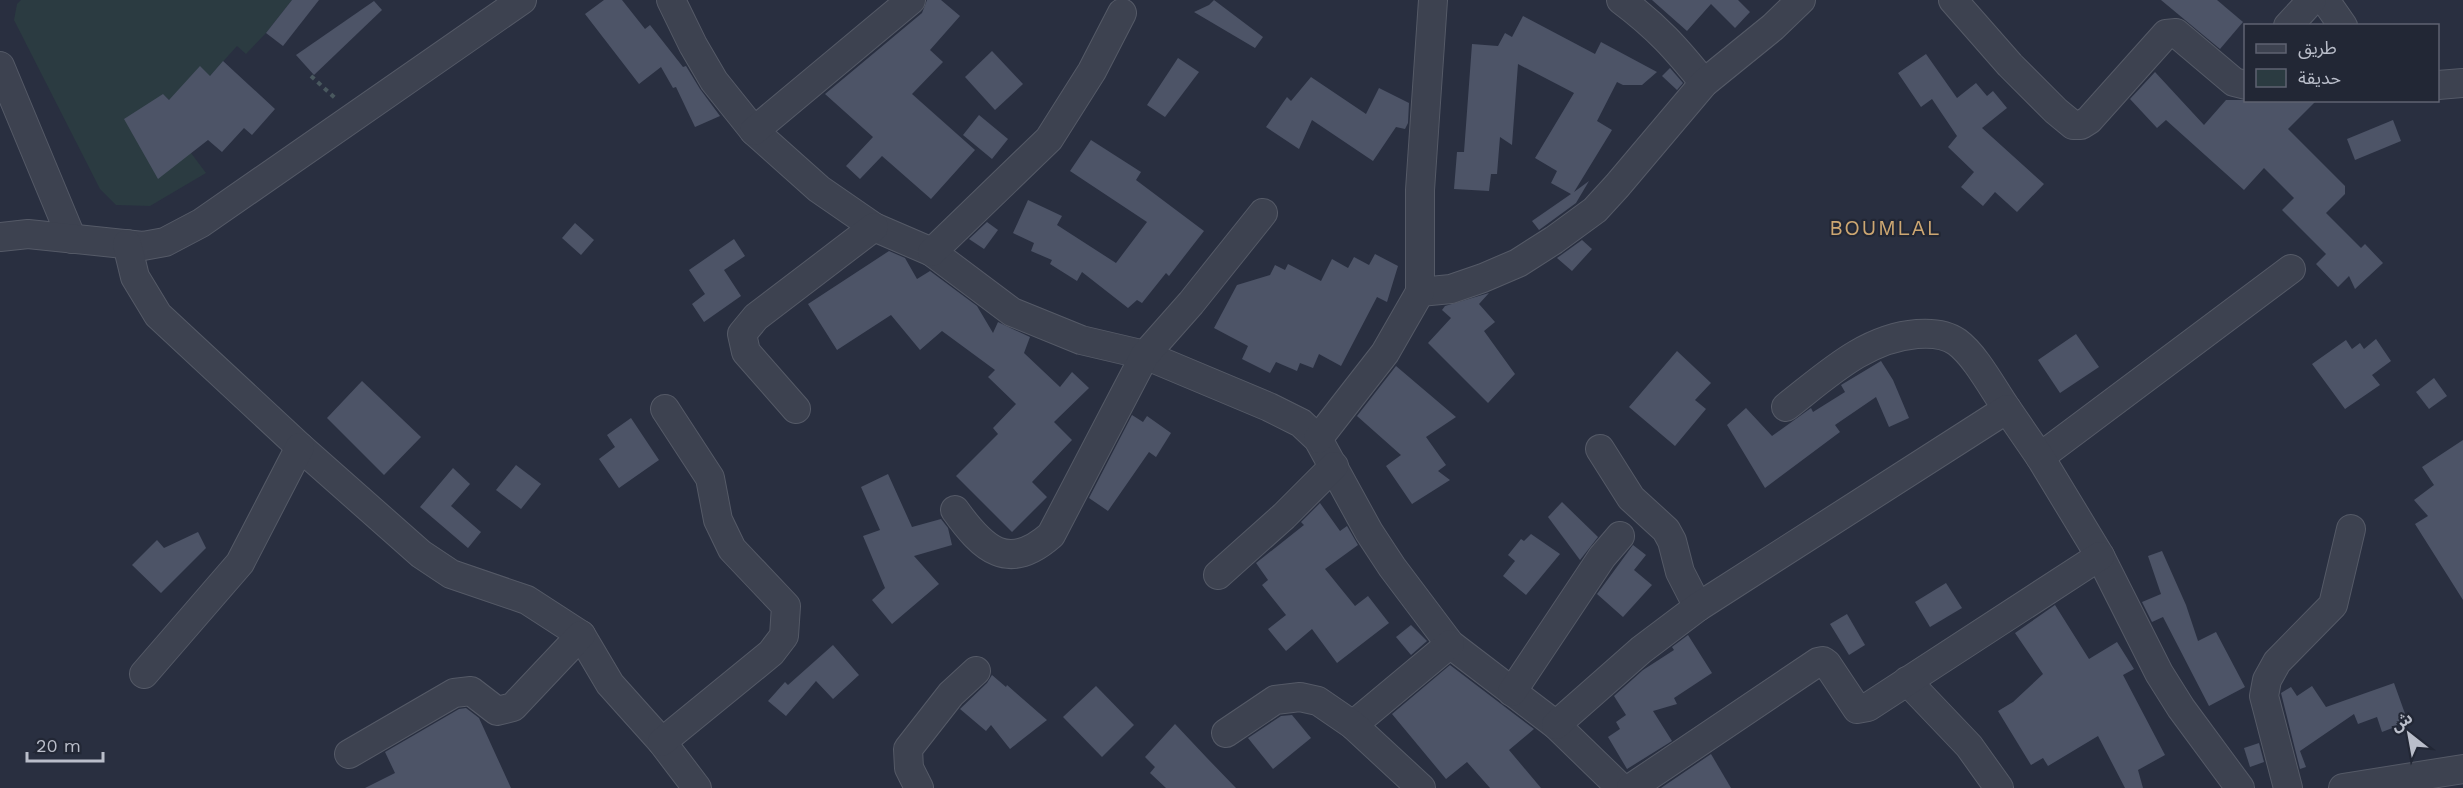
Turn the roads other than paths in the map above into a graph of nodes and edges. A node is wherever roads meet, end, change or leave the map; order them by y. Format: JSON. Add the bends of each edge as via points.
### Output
{"nodes":[{"id":1,"x":522,"y":0,"type":"edge"},
{"id":2,"x":671,"y":0,"type":"edge"},
{"id":3,"x":911,"y":0,"type":"edge"},
{"id":4,"x":1433,"y":0,"type":"edge"},
{"id":5,"x":1621,"y":0,"type":"edge"},
{"id":6,"x":1801,"y":0,"type":"edge"},
{"id":7,"x":1953,"y":0,"type":"edge"},
{"id":8,"x":2312,"y":0,"type":"edge"},
{"id":9,"x":2325,"y":0,"type":"edge"},
{"id":10,"x":1122,"y":14,"type":"dead end"},
{"id":11,"x":2290,"y":24,"type":"edge"},
{"id":12,"x":2342,"y":24,"type":"edge"},
{"id":13,"x":0,"y":66,"type":"edge"},
{"id":14,"x":1704,"y":83,"type":"junction"},
{"id":15,"x":2463,"y":83,"type":"edge"},
{"id":16,"x":2244,"y":84,"type":"edge"},
{"id":17,"x":2439,"y":85,"type":"edge"},
{"id":18,"x":754,"y":130,"type":"junction"},
{"id":19,"x":1263,"y":213,"type":"dead end"},
{"id":20,"x":874,"y":227,"type":"junction"},
{"id":21,"x":0,"y":237,"type":"edge"},
{"id":22,"x":72,"y":239,"type":"junction"},
{"id":23,"x":127,"y":244,"type":"junction"},
{"id":24,"x":932,"y":252,"type":"junction"},
{"id":25,"x":2290,"y":269,"type":"dead end"},
{"id":26,"x":1420,"y":292,"type":"junction"},
{"id":27,"x":1145,"y":355,"type":"junction"},
{"id":28,"x":1786,"y":407,"type":"dead end"},
{"id":29,"x":665,"y":409,"type":"dead end"},
{"id":30,"x":796,"y":409,"type":"dead end"},
{"id":31,"x":2007,"y":409,"type":"junction"},
{"id":32,"x":1318,"y":439,"type":"junction"},
{"id":33,"x":300,"y":447,"type":"junction"},
{"id":34,"x":1600,"y":449,"type":"dead end"},
{"id":35,"x":2040,"y":457,"type":"junction"},
{"id":36,"x":1334,"y":466,"type":"junction"},
{"id":37,"x":955,"y":510,"type":"dead end"},
{"id":38,"x":2351,"y":529,"type":"dead end"},
{"id":39,"x":1620,"y":536,"type":"dead end"},
{"id":40,"x":2100,"y":556,"type":"junction"},
{"id":41,"x":1218,"y":575,"type":"dead end"},
{"id":42,"x":1698,"y":608,"type":"junction"},
{"id":43,"x":581,"y":635,"type":"junction"},
{"id":44,"x":1450,"y":644,"type":"junction"},
{"id":45,"x":976,"y":671,"type":"dead end"},
{"id":46,"x":144,"y":674,"type":"dead end"},
{"id":47,"x":1907,"y":681,"type":"junction"},
{"id":48,"x":1512,"y":692,"type":"junction"},
{"id":49,"x":1353,"y":725,"type":"junction"},
{"id":50,"x":1556,"y":725,"type":"junction"},
{"id":51,"x":1226,"y":733,"type":"dead end"},
{"id":52,"x":662,"y":742,"type":"junction"},
{"id":53,"x":349,"y":754,"type":"dead end"},
{"id":54,"x":2463,"y":769,"type":"edge"},
{"id":55,"x":697,"y":788,"type":"edge"},
{"id":56,"x":919,"y":788,"type":"edge"},
{"id":57,"x":1420,"y":788,"type":"edge"},
{"id":58,"x":1622,"y":788,"type":"edge"},
{"id":59,"x":1632,"y":788,"type":"edge"},
{"id":60,"x":1999,"y":788,"type":"edge"},
{"id":61,"x":2240,"y":788,"type":"edge"},
{"id":62,"x":2288,"y":788,"type":"edge"},
{"id":63,"x":2343,"y":788,"type":"edge"}],
"edges":[{"from":1,"to":23,"type":"street","via":[[201,223],[165,242]]},
{"from":2,"to":18,"type":"street","via":[[714,81]]},
{"from":3,"to":18,"type":"street"},
{"from":4,"to":26,"type":"street","via":[[1420,190]]},
{"from":5,"to":14,"type":"street","via":[[1675,46]]},
{"from":6,"to":14,"type":"street"},
{"from":7,"to":16,"type":"street","via":[[2010,65],[2073,125],[2089,120],[2171,32],[2234,82]]},
{"from":8,"to":11,"type":"street"},
{"from":9,"to":12,"type":"street"},
{"from":10,"to":24,"type":"street","via":[[1049,139]]},
{"from":13,"to":22,"type":"street"},
{"from":14,"to":26,"type":"street","via":[[1595,210],[1518,263],[1451,288]]},
{"from":15,"to":17,"type":"street"},
{"from":18,"to":20,"type":"street","via":[[819,189]]},
{"from":19,"to":27,"type":"street"},
{"from":20,"to":24,"type":"street"},
{"from":20,"to":30,"type":"street","via":[[756,317],[742,334],[746,352]]},
{"from":21,"to":22,"type":"street","via":[[28,234]]},
{"from":22,"to":23,"type":"street"},
{"from":23,"to":33,"type":"street","via":[[135,277],[159,315]]},
{"from":24,"to":27,"type":"street","via":[[1012,312],[1081,340]]},
{"from":25,"to":35,"type":"street"},
{"from":26,"to":32,"type":"street","via":[[1385,353]]},
{"from":27,"to":32,"type":"street","via":[[1269,407],[1301,423]]},
{"from":27,"to":37,"type":"street","via":[[1051,535],[1036,548],[1009,556],[986,546]]},
{"from":28,"to":31,"type":"street","via":[[1852,357],[1898,336],[1927,333],[1958,343]]},
{"from":29,"to":52,"type":"street","via":[[710,478],[718,520],[732,549],[786,606],[784,636],[771,653]]},
{"from":31,"to":35,"type":"street"},
{"from":31,"to":42,"type":"street"},
{"from":32,"to":36,"type":"street"},
{"from":33,"to":43,"type":"street","via":[[428,559],[451,574],[527,600]]},
{"from":33,"to":46,"type":"street","via":[[240,563]]},
{"from":34,"to":42,"type":"street","via":[[1631,498],[1666,530]]},
{"from":35,"to":40,"type":"street"},
{"from":36,"to":41,"type":"street"},
{"from":36,"to":44,"type":"street","via":[[1369,532]]},
{"from":38,"to":62,"type":"street","via":[[2333,605],[2277,662],[2267,680],[2264,696]]},
{"from":39,"to":48,"type":"street"},
{"from":40,"to":47,"type":"street"},
{"from":40,"to":61,"type":"street","via":[[2159,673]]},
{"from":42,"to":50,"type":"street","via":[[1641,650]]},
{"from":43,"to":52,"type":"street","via":[[610,684]]},
{"from":43,"to":53,"type":"street","via":[[513,708],[497,711],[471,691],[454,693]]},
{"from":44,"to":48,"type":"street"},
{"from":44,"to":49,"type":"street"},
{"from":45,"to":56,"type":"street","via":[[951,694],[908,749],[909,768]]},
{"from":47,"to":59,"type":"street","via":[[1860,710],[1827,664],[1818,662]]},
{"from":47,"to":60,"type":"street","via":[[1970,746]]},
{"from":48,"to":50,"type":"street"},
{"from":49,"to":51,"type":"street","via":[[1318,701],[1300,697],[1275,700]]},
{"from":49,"to":57,"type":"street"},
{"from":50,"to":58,"type":"street"},
{"from":52,"to":55,"type":"street"},
{"from":54,"to":63,"type":"street"}]}
